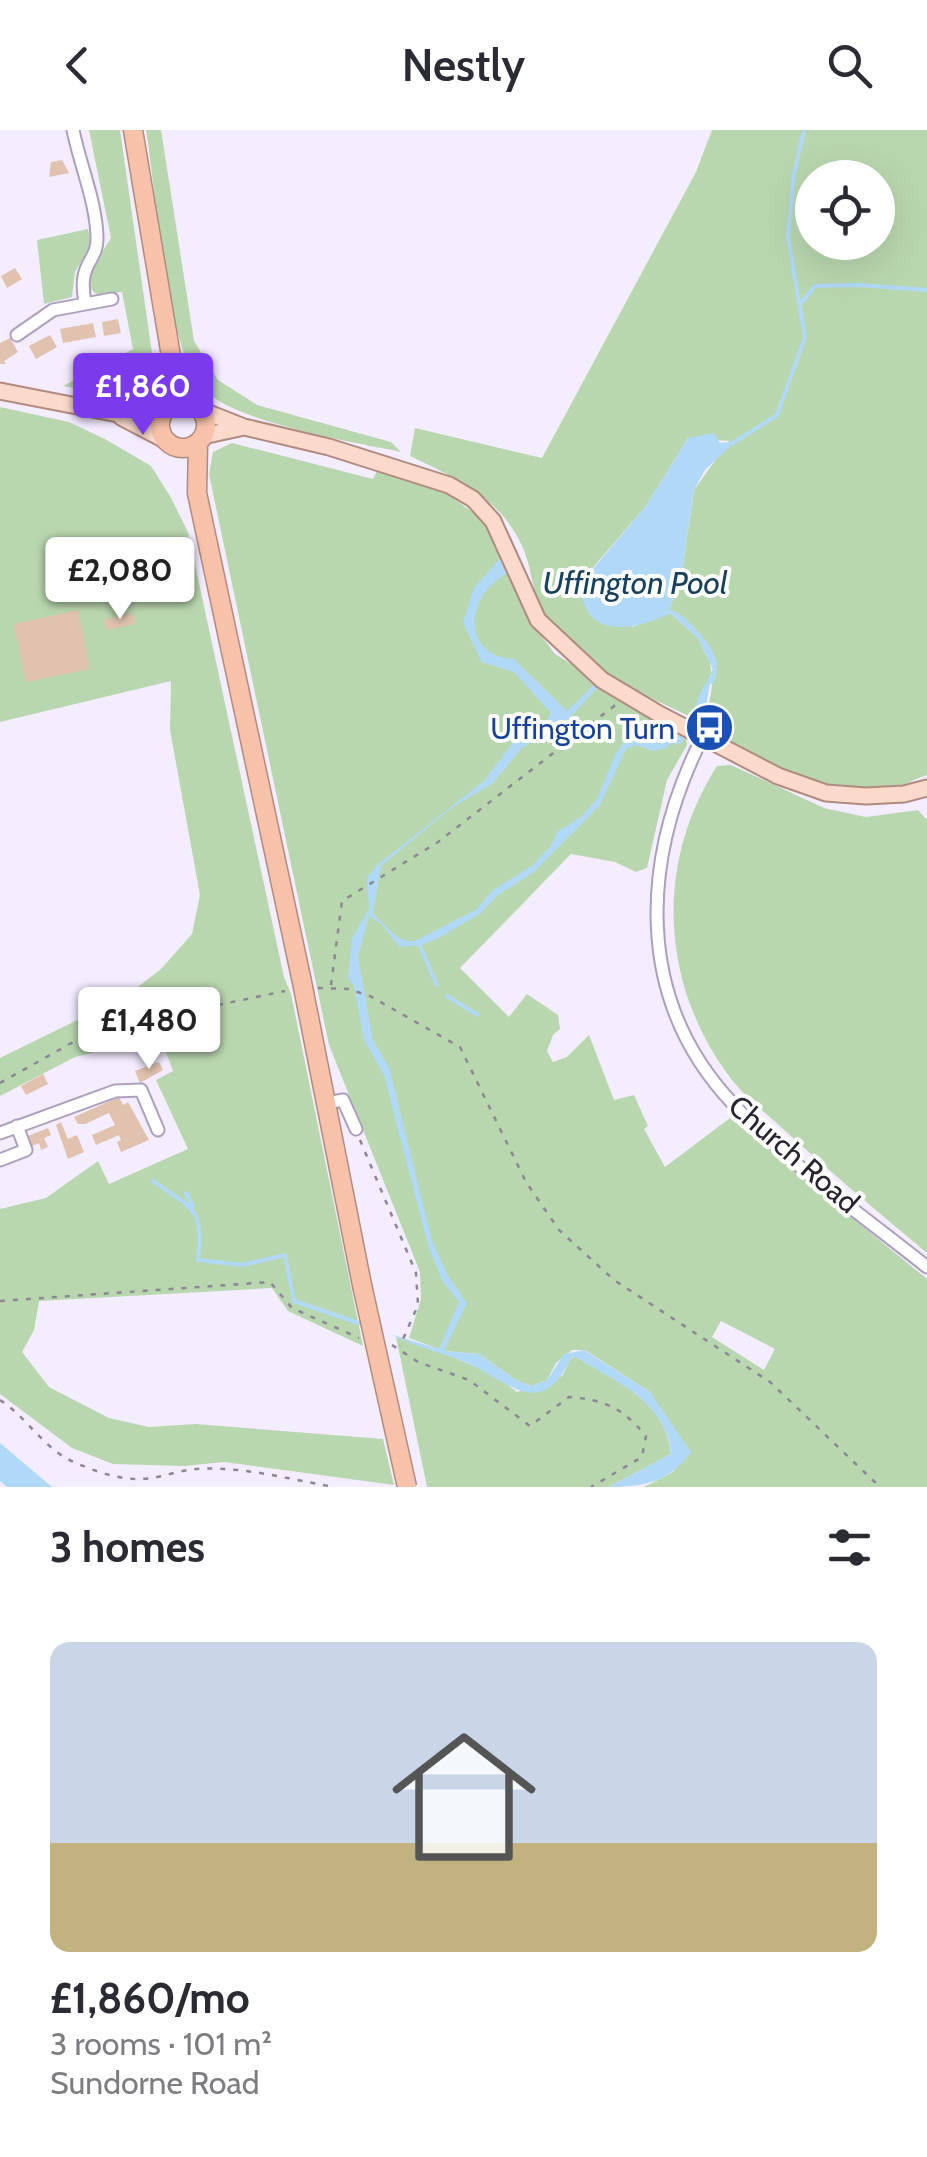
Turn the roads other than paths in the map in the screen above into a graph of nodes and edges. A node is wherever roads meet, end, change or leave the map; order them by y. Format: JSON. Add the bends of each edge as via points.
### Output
{"nodes":[{"id":1,"x":72,"y":130,"type":"edge"},
{"id":2,"x":133,"y":130,"type":"edge"},
{"id":3,"x":112,"y":298,"type":"dead end"},
{"id":4,"x":85,"y":302,"type":"junction"},
{"id":5,"x":17,"y":335,"type":"dead end"},
{"id":6,"x":172,"y":362,"type":"junction"},
{"id":7,"x":0,"y":390,"type":"edge"},
{"id":8,"x":198,"y":408,"type":"junction"},
{"id":9,"x":166,"y":410,"type":"junction"},
{"id":10,"x":118,"y":414,"type":"junction"},
{"id":11,"x":244,"y":427,"type":"junction"},
{"id":12,"x":200,"y":440,"type":"junction"},
{"id":13,"x":170,"y":443,"type":"junction"},
{"id":14,"x":197,"y":493,"type":"junction"},
{"id":15,"x":700,"y":735,"type":"junction"},
{"id":16,"x":927,"y":788,"type":"edge"},
{"id":17,"x":326,"y":1102,"type":"junction"},
{"id":18,"x":17,"y":1126,"type":"junction"},
{"id":19,"x":356,"y":1129,"type":"road end"},
{"id":20,"x":158,"y":1130,"type":"dead end"},
{"id":21,"x":0,"y":1132,"type":"edge"},
{"id":22,"x":0,"y":1160,"type":"edge"},
{"id":23,"x":927,"y":1268,"type":"edge"},
{"id":24,"x":407,"y":1487,"type":"edge"}],
"edges":[{"from":1,"to":4,"type":"street","via":[[98,242],[80,278]]},
{"from":2,"to":6,"type":"highway"},
{"from":3,"to":4,"type":"street"},
{"from":4,"to":5,"type":"street","via":[[53,310]]},
{"from":6,"to":8,"type":"highway"},
{"from":6,"to":9,"type":"highway"},
{"from":7,"to":10,"type":"main road"},
{"from":8,"to":9,"type":"highway","via":[[178,403]]},
{"from":8,"to":11,"type":"main road"},
{"from":8,"to":12,"type":"highway","via":[[206,420]]},
{"from":9,"to":10,"type":"main road"},
{"from":9,"to":13,"type":"highway","via":[[160,428]]},
{"from":10,"to":13,"type":"main road"},
{"from":11,"to":12,"type":"main road"},
{"from":11,"to":15,"type":"main road","via":[[329,447],[449,485],[473,499],[492,521],[538,620],[591,670]]},
{"from":12,"to":13,"type":"highway"},
{"from":12,"to":14,"type":"highway"},
{"from":13,"to":14,"type":"highway"},
{"from":14,"to":17,"type":"highway"},
{"from":15,"to":16,"type":"main road","via":[[826,793]]},
{"from":15,"to":23,"type":"street","name":"Church Road","via":[[656,877],[660,961],[683,1032],[732,1104]]},
{"from":17,"to":19,"type":"street","via":[[342,1100]]},
{"from":17,"to":24,"type":"highway","bridge":true},
{"from":18,"to":20,"type":"street","via":[[115,1092],[140,1090]]},
{"from":18,"to":21,"type":"street"},
{"from":18,"to":22,"type":"street","via":[[26,1150]]}]}
